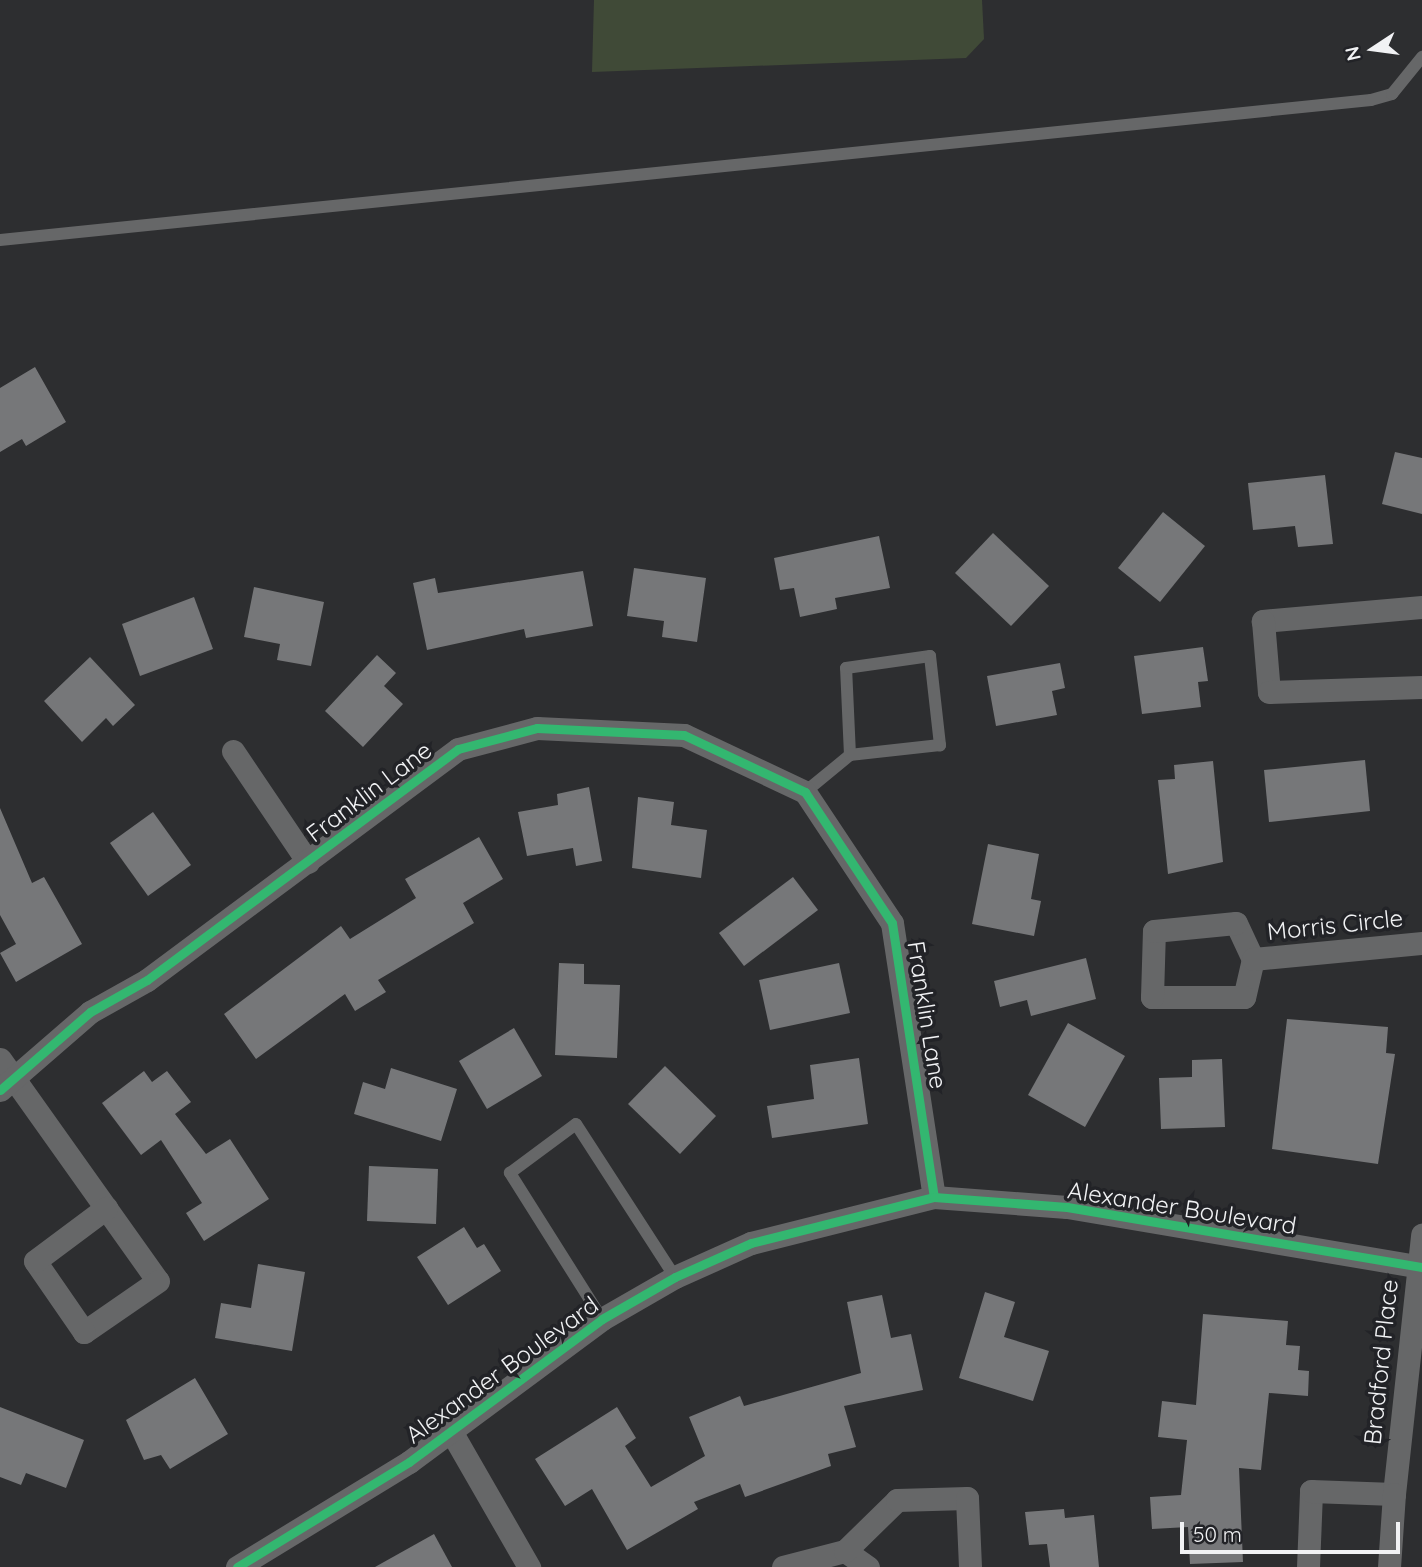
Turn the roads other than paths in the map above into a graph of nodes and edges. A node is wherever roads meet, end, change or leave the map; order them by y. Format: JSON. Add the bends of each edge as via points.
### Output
{"nodes":[{"id":1,"x":1422,"y":57,"type":"edge"},
{"id":2,"x":0,"y":240,"type":"edge"},
{"id":3,"x":1422,"y":607,"type":"edge"},
{"id":4,"x":1422,"y":687,"type":"edge"},
{"id":5,"x":233,"y":751,"type":"dead end"},
{"id":6,"x":850,"y":755,"type":"junction"},
{"id":7,"x":805,"y":792,"type":"junction"},
{"id":8,"x":308,"y":862,"type":"junction"},
{"id":9,"x":1422,"y":943,"type":"edge"},
{"id":10,"x":1253,"y":959,"type":"junction"},
{"id":11,"x":0,"y":1059,"type":"edge"},
{"id":12,"x":8,"y":1086,"type":"edge"},
{"id":13,"x":934,"y":1196,"type":"junction"},
{"id":14,"x":106,"y":1208,"type":"junction"},
{"id":15,"x":1422,"y":1235,"type":"edge"},
{"id":16,"x":1419,"y":1267,"type":"edge"},
{"id":17,"x":675,"y":1277,"type":"junction"},
{"id":18,"x":602,"y":1319,"type":"junction"},
{"id":19,"x":452,"y":1433,"type":"junction"},
{"id":20,"x":1394,"y":1494,"type":"junction"},
{"id":21,"x":845,"y":1551,"type":"junction"},
{"id":22,"x":237,"y":1567,"type":"edge"},
{"id":23,"x":529,"y":1567,"type":"edge"},
{"id":24,"x":783,"y":1567,"type":"edge"},
{"id":25,"x":868,"y":1567,"type":"edge"},
{"id":26,"x":970,"y":1567,"type":"edge"},
{"id":27,"x":1308,"y":1567,"type":"edge"},
{"id":28,"x":1390,"y":1567,"type":"edge"}],
"edges":[{"from":1,"to":2,"type":"lane","via":[[1392,93],[1371,100]]},
{"from":3,"to":4,"type":"street","via":[[1263,621],[1269,692]]},
{"from":5,"to":8,"type":"street"},
{"from":6,"to":6,"type":"lane","via":[[846,668],[930,656],[940,745]]},
{"from":6,"to":7,"type":"lane"},
{"from":7,"to":8,"type":"street","name":"Franklin Lane","via":[[684,735],[537,728],[458,749]]},
{"from":7,"to":13,"type":"street","name":"Franklin Lane","via":[[892,923]]},
{"from":8,"to":12,"type":"street","name":"Franklin Lane","via":[[147,980],[90,1012]]},
{"from":9,"to":10,"type":"street","name":"Morris Circle"},
{"from":10,"to":10,"type":"street","name":"Morris Circle","via":[[1236,923],[1154,931],[1152,997],[1244,997]]},
{"from":11,"to":12,"type":"street"},
{"from":12,"to":14,"type":"street"},
{"from":13,"to":16,"type":"street","name":"Alexander Boulevard","via":[[1067,1208]]},
{"from":13,"to":17,"type":"street","name":"Alexander Boulevard","via":[[751,1243]]},
{"from":14,"to":14,"type":"street","via":[[158,1281],[84,1332],[35,1261]]},
{"from":15,"to":16,"type":"street","name":"Bradford Place"},
{"from":16,"to":20,"type":"street","name":"Bradford Place"},
{"from":17,"to":18,"type":"street","name":"Alexander Boulevard"},
{"from":17,"to":18,"type":"lane","via":[[576,1124],[510,1173]]},
{"from":18,"to":19,"type":"street","name":"Alexander Boulevard"},
{"from":19,"to":22,"type":"street","name":"Alexander Boulevard"},
{"from":19,"to":23,"type":"street"},
{"from":20,"to":27,"type":"street","via":[[1311,1491]]},
{"from":20,"to":28,"type":"street","name":"Bradford Place"},
{"from":21,"to":24,"type":"street"},
{"from":21,"to":25,"type":"street"},
{"from":21,"to":26,"type":"street","via":[[897,1500],[967,1498]]}]}
